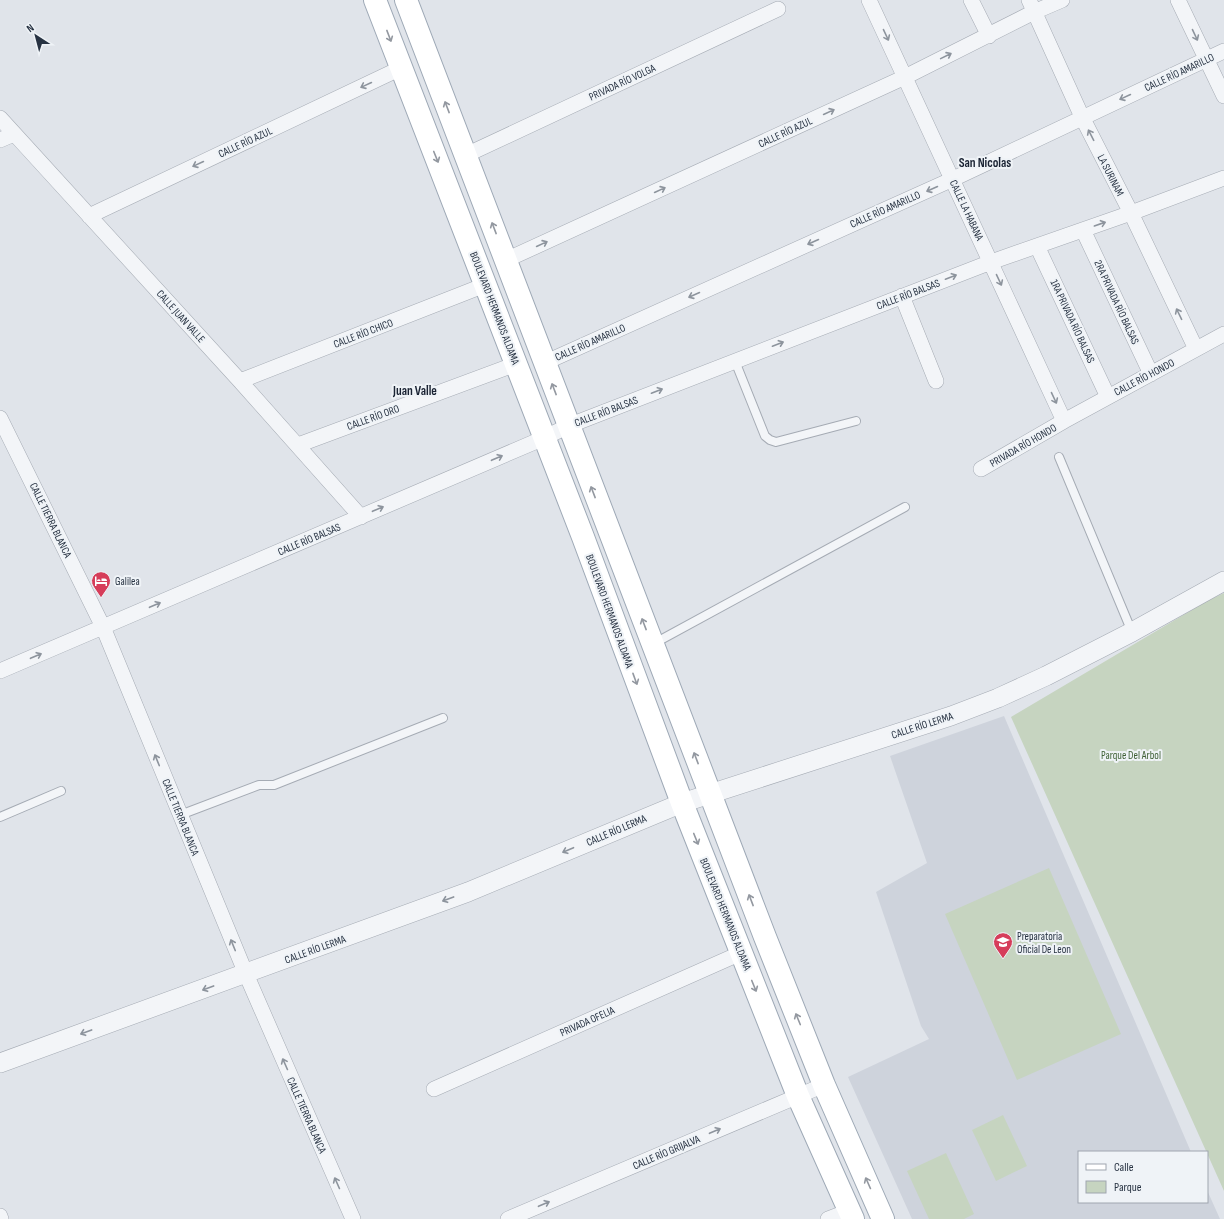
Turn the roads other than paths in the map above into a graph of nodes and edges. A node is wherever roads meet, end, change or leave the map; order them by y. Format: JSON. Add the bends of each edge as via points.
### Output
{"nodes":[{"id":1,"x":375,"y":0,"type":"edge"},
{"id":2,"x":406,"y":0,"type":"edge"},
{"id":3,"x":869,"y":0,"type":"edge"},
{"id":4,"x":971,"y":0,"type":"edge"},
{"id":5,"x":1062,"y":0,"type":"edge"},
{"id":6,"x":1178,"y":0,"type":"edge"},
{"id":7,"x":1031,"y":6,"type":"edge"},
{"id":8,"x":778,"y":9,"type":"dead end"},
{"id":9,"x":989,"y":36,"type":"junction"},
{"id":10,"x":1224,"y":51,"type":"edge"},
{"id":11,"x":1207,"y":59,"type":"junction"},
{"id":12,"x":401,"y":68,"type":"junction"},
{"id":13,"x":905,"y":77,"type":"junction"},
{"id":14,"x":1224,"y":96,"type":"edge"},
{"id":15,"x":0,"y":118,"type":"edge"},
{"id":16,"x":1082,"y":118,"type":"junction"},
{"id":17,"x":14,"y":134,"type":"junction"},
{"id":18,"x":0,"y":140,"type":"edge"},
{"id":19,"x":466,"y":155,"type":"junction"},
{"id":20,"x":1224,"y":178,"type":"edge"},
{"id":21,"x":953,"y":179,"type":"junction"},
{"id":22,"x":1131,"y":213,"type":"junction"},
{"id":23,"x":89,"y":216,"type":"junction"},
{"id":24,"x":1083,"y":230,"type":"junction"},
{"id":25,"x":1037,"y":246,"type":"junction"},
{"id":26,"x":506,"y":260,"type":"junction"},
{"id":27,"x":991,"y":262,"type":"junction"},
{"id":28,"x":485,"y":285,"type":"junction"},
{"id":29,"x":902,"y":296,"type":"junction"},
{"id":30,"x":1224,"y":334,"type":"edge"},
{"id":31,"x":1196,"y":349,"type":"junction"},
{"id":32,"x":735,"y":361,"type":"junction"},
{"id":33,"x":544,"y":363,"type":"junction"},
{"id":34,"x":516,"y":364,"type":"junction"},
{"id":35,"x":1151,"y":374,"type":"junction"},
{"id":36,"x":240,"y":381,"type":"junction"},
{"id":37,"x":936,"y":381,"type":"dead end"},
{"id":38,"x":1108,"y":397,"type":"junction"},
{"id":39,"x":0,"y":418,"type":"edge"},
{"id":40,"x":856,"y":421,"type":"dead end"},
{"id":41,"x":1064,"y":421,"type":"junction"},
{"id":42,"x":568,"y":426,"type":"junction"},
{"id":43,"x":544,"y":438,"type":"junction"},
{"id":44,"x":298,"y":445,"type":"junction"},
{"id":45,"x":1059,"y":457,"type":"dead end"},
{"id":46,"x":981,"y":469,"type":"dead end"},
{"id":47,"x":905,"y":508,"type":"dead end"},
{"id":48,"x":361,"y":517,"type":"junction"},
{"id":49,"x":1224,"y":581,"type":"edge"},
{"id":50,"x":103,"y":627,"type":"junction"},
{"id":51,"x":1132,"y":632,"type":"junction"},
{"id":52,"x":652,"y":644,"type":"junction"},
{"id":53,"x":0,"y":671,"type":"edge"},
{"id":54,"x":443,"y":718,"type":"dead end"},
{"id":55,"x":61,"y":791,"type":"dead end"},
{"id":56,"x":710,"y":794,"type":"junction"},
{"id":57,"x":682,"y":803,"type":"junction"},
{"id":58,"x":180,"y":815,"type":"junction"},
{"id":59,"x":0,"y":817,"type":"edge"},
{"id":60,"x":741,"y":953,"type":"junction"},
{"id":61,"x":246,"y":974,"type":"junction"},
{"id":62,"x":0,"y":1063,"type":"edge"},
{"id":63,"x":824,"y":1085,"type":"junction"},
{"id":64,"x":434,"y":1089,"type":"dead end"},
{"id":65,"x":798,"y":1096,"type":"junction"},
{"id":66,"x":851,"y":1215,"type":"edge"},
{"id":67,"x":0,"y":1216,"type":"edge"},
{"id":68,"x":1,"y":1219,"type":"edge"},
{"id":69,"x":353,"y":1219,"type":"edge"},
{"id":70,"x":508,"y":1219,"type":"edge"},
{"id":71,"x":828,"y":1219,"type":"edge"},
{"id":72,"x":883,"y":1219,"type":"edge"}],
"edges":[{"from":1,"to":12,"type":"main road","name":"BOULEVARD HERMANOS ALDAMA","one_way":true},
{"from":19,"to":2,"type":"main road","one_way":true},
{"from":3,"to":13,"type":"street","name":"CALLE LA HABANA","one_way":true},
{"from":4,"to":9,"type":"street"},
{"from":5,"to":7,"type":"street","name":"CALLE RÍO AZUL"},
{"from":6,"to":11,"type":"street","one_way":true},
{"from":7,"to":9,"type":"street","name":"CALLE RÍO AZUL"},
{"from":7,"to":16,"type":"street","name":"LA SURINAM"},
{"from":8,"to":19,"type":"street","name":"PRIVADA RÍO VOLGA"},
{"from":13,"to":9,"type":"street","name":"CALLE RÍO AZUL","one_way":true},
{"from":10,"to":11,"type":"street","name":"CALLE RÍO AMARILLO"},
{"from":11,"to":14,"type":"street"},
{"from":11,"to":16,"type":"street","name":"CALLE RÍO AMARILLO","one_way":true},
{"from":12,"to":23,"type":"street","name":"CALLE RÍO AZUL","one_way":true},
{"from":12,"to":28,"type":"main road","name":"BOULEVARD HERMANOS ALDAMA","one_way":true},
{"from":13,"to":21,"type":"street","name":"CALLE LA HABANA"},
{"from":26,"to":13,"type":"street","name":"CALLE RÍO AZUL","one_way":true},
{"from":15,"to":17,"type":"street","name":"CALLE JUAN VALLE"},
{"from":16,"to":21,"type":"street","name":"CALLE RÍO AMARILLO"},
{"from":22,"to":16,"type":"street","name":"LA SURINAM","one_way":true},
{"from":17,"to":18,"type":"street"},
{"from":17,"to":23,"type":"street","name":"CALLE JUAN VALLE"},
{"from":26,"to":19,"type":"main road","one_way":true},
{"from":20,"to":22,"type":"street","name":"CALLE RÍO BALSAS"},
{"from":21,"to":27,"type":"street","name":"CALLE LA HABANA"},
{"from":21,"to":33,"type":"street","name":"CALLE RÍO AMARILLO","one_way":true},
{"from":24,"to":22,"type":"street","name":"CALLE RÍO BALSAS","one_way":true},
{"from":31,"to":22,"type":"street","name":"LA SURINAM","one_way":true},
{"from":23,"to":36,"type":"street","name":"CALLE JUAN VALLE"},
{"from":24,"to":25,"type":"street","name":"CALLE RÍO BALSAS"},
{"from":24,"to":35,"type":"street","name":"2RA PRIVADA RÍO BALSAS"},
{"from":25,"to":27,"type":"street","name":"CALLE RÍO BALSAS"},
{"from":25,"to":38,"type":"street","name":"1RA PRIVADA RÍO BALSAS"},
{"from":26,"to":33,"type":"main road"},
{"from":29,"to":27,"type":"street","name":"CALLE RÍO BALSAS","one_way":true},
{"from":27,"to":41,"type":"street","name":"CALLE LA HABANA","one_way":true},
{"from":28,"to":34,"type":"main road","name":"BOULEVARD HERMANOS ALDAMA"},
{"from":28,"to":36,"type":"street","name":"CALLE RÍO CHICO"},
{"from":32,"to":29,"type":"street","name":"CALLE RÍO BALSAS","one_way":true},
{"from":29,"to":37,"type":"street"},
{"from":30,"to":31,"type":"street","name":"CALLE RÍO HONDO"},
{"from":31,"to":35,"type":"street","name":"CALLE RÍO HONDO"},
{"from":32,"to":40,"type":"lane","via":[[764,436],[770,440],[776,442]]},
{"from":42,"to":32,"type":"street","name":"CALLE RÍO BALSAS","one_way":true},
{"from":42,"to":33,"type":"main road","one_way":true},
{"from":34,"to":43,"type":"main road","name":"BOULEVARD HERMANOS ALDAMA"},
{"from":34,"to":44,"type":"street","name":"CALLE RÍO ORO"},
{"from":35,"to":38,"type":"street","name":"CALLE RÍO HONDO"},
{"from":36,"to":44,"type":"street","name":"CALLE JUAN VALLE"},
{"from":38,"to":41,"type":"street","name":"CALLE RÍO HONDO"},
{"from":39,"to":50,"type":"street","name":"CALLE TIERRA BLANCA"},
{"from":41,"to":46,"type":"street","name":"PRIVADA RÍO HONDO"},
{"from":42,"to":43,"type":"street","name":"CALLE RÍO BALSAS"},
{"from":52,"to":42,"type":"main road","one_way":true},
{"from":48,"to":43,"type":"street","name":"CALLE RÍO BALSAS","one_way":true},
{"from":43,"to":57,"type":"main road","name":"BOULEVARD HERMANOS ALDAMA","one_way":true},
{"from":44,"to":48,"type":"street","name":"CALLE JUAN VALLE"},
{"from":45,"to":51,"type":"lane"},
{"from":47,"to":52,"type":"lane"},
{"from":50,"to":48,"type":"street","name":"CALLE RÍO BALSAS","one_way":true},
{"from":49,"to":51,"type":"street","name":"CALLE RÍO LERMA"},
{"from":53,"to":50,"type":"street","name":"CALLE RÍO BALSAS","one_way":true},
{"from":58,"to":50,"type":"street","name":"CALLE TIERRA BLANCA","one_way":true},
{"from":51,"to":56,"type":"street","name":"CALLE RÍO LERMA","via":[[998,698],[951,716]]},
{"from":56,"to":52,"type":"main road","one_way":true},
{"from":54,"to":58,"type":"lane","via":[[274,785],[258,785]]},
{"from":55,"to":59,"type":"lane"},
{"from":56,"to":57,"type":"street","name":"CALLE RÍO LERMA"},
{"from":63,"to":56,"type":"main road","one_way":true},
{"from":57,"to":60,"type":"main road","name":"BOULEVARD HERMANOS ALDAMA","one_way":true},
{"from":57,"to":61,"type":"street","name":"CALLE RÍO LERMA","one_way":true,"via":[[468,892]]},
{"from":61,"to":58,"type":"street","name":"CALLE TIERRA BLANCA","one_way":true},
{"from":60,"to":64,"type":"street","name":"PRIVADA OFELIA"},
{"from":60,"to":65,"type":"main road","name":"BOULEVARD HERMANOS ALDAMA","one_way":true},
{"from":61,"to":62,"type":"street","name":"CALLE RÍO LERMA","one_way":true},
{"from":69,"to":61,"type":"street","name":"CALLE TIERRA BLANCA","one_way":true},
{"from":63,"to":65,"type":"street","name":"CALLE RÍO GRIJALVA"},
{"from":72,"to":63,"type":"main road","one_way":true},
{"from":65,"to":66,"type":"main road","name":"BOULEVARD HERMANOS ALDAMA"},
{"from":70,"to":65,"type":"street","name":"CALLE RÍO GRIJALVA","one_way":true},
{"from":66,"to":71,"type":"street"},
{"from":67,"to":68,"type":"street"}]}
